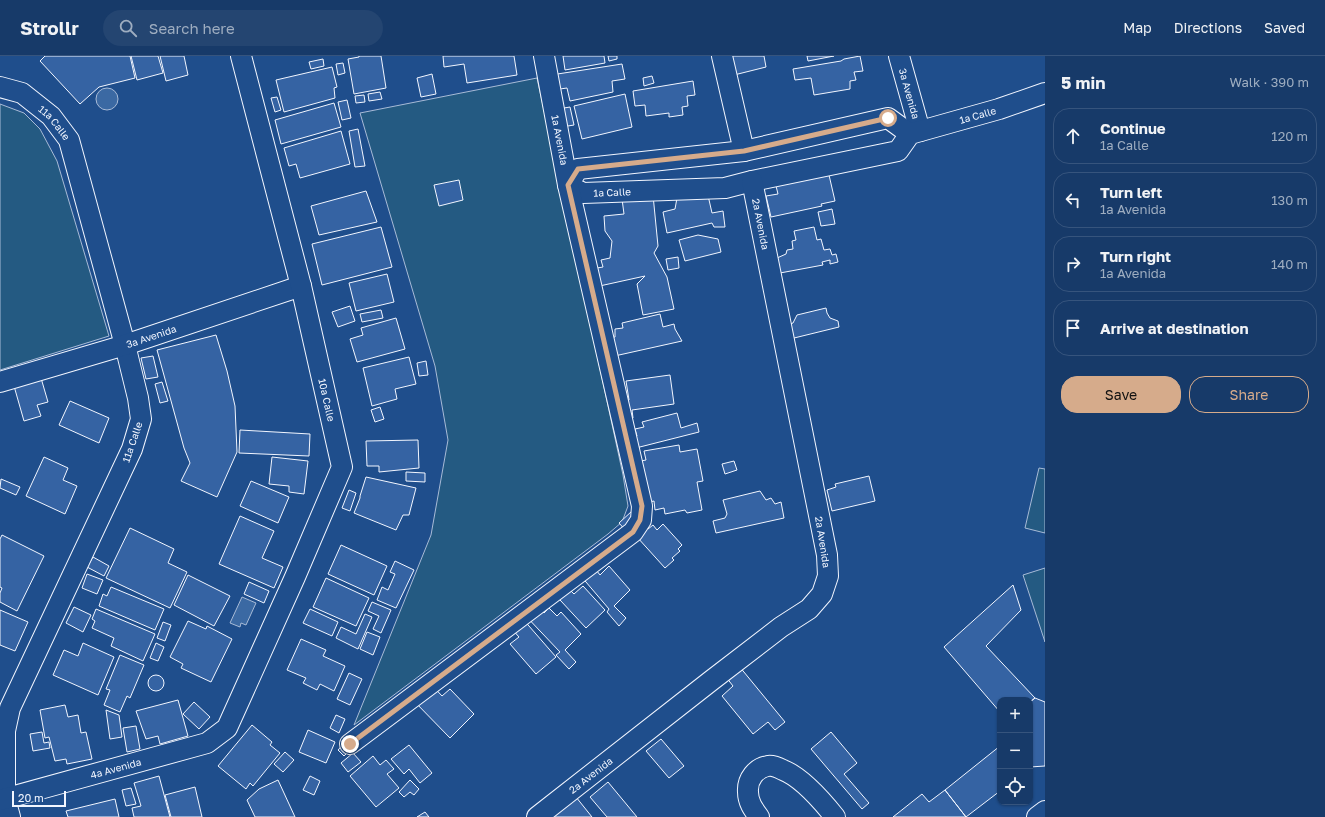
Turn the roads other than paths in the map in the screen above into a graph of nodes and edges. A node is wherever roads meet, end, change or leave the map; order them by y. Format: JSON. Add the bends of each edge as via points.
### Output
{"nodes":[{"id":1,"x":241,"y":56,"type":"edge"},
{"id":2,"x":544,"y":56,"type":"edge"},
{"id":3,"x":722,"y":56,"type":"edge"},
{"id":4,"x":899,"y":56,"type":"edge"},
{"id":5,"x":0,"y":87,"type":"edge"},
{"id":6,"x":1045,"y":93,"type":"edge"},
{"id":7,"x":915,"y":133,"type":"junction"},
{"id":8,"x":744,"y":151,"type":"junction"},
{"id":9,"x":752,"y":181,"type":"junction"},
{"id":10,"x":568,"y":185,"type":"junction"},
{"id":11,"x":301,"y":286,"type":"junction"},
{"id":12,"x":125,"y":345,"type":"junction"},
{"id":13,"x":0,"y":382,"type":"edge"},
{"id":14,"x":226,"y":728,"type":"joint"},
{"id":15,"x":350,"y":744,"type":"dead end"},
{"id":16,"x":5,"y":805,"type":"edge"},
{"id":17,"x":1045,"y":811,"type":"edge"},
{"id":18,"x":537,"y":817,"type":"edge"},
{"id":19,"x":758,"y":817,"type":"edge"},
{"id":20,"x":835,"y":817,"type":"edge"},
{"id":21,"x":1037,"y":817,"type":"edge"}],
"edges":[{"from":1,"to":11,"type":"street","name":"10a Calle"},
{"from":2,"to":10,"type":"street","name":"1a Avenida"},
{"from":3,"to":8,"type":"street"},
{"from":4,"to":7,"type":"street","name":"3a Avenida"},
{"from":5,"to":12,"type":"street","name":"11a Calle","via":[[22,93],[51,116],[69,140]]},
{"from":6,"to":7,"type":"street","name":"1a Calle"},
{"from":7,"to":8,"type":"street","via":[[888,118]]},
{"from":7,"to":9,"type":"street","name":"1a Calle","via":[[898,151]]},
{"from":8,"to":9,"type":"street","via":[[757,156],[761,165],[759,174]]},
{"from":8,"to":10,"type":"street","via":[[578,169]]},
{"from":9,"to":10,"type":"street","name":"1a Calle","via":[[725,188],[583,193]]},
{"from":9,"to":18,"type":"street","name":"2a Avenida","via":[[827,555],[828,576],[822,594],[809,608],[712,680]]},
{"from":10,"to":15,"type":"street","name":"1a Avenida","via":[[642,506],[640,520],[633,532]]},
{"from":11,"to":12,"type":"street","name":"3a Avenida"},
{"from":11,"to":14,"type":"street","name":"10a Calle","via":[[342,466]]},
{"from":12,"to":13,"type":"street","name":"3a Avenida"},
{"from":12,"to":16,"type":"street","name":"11a Calle","via":[[141,419],[132,449],[10,708],[5,731]]},
{"from":14,"to":16,"type":"street","name":"4a Avenida","via":[[207,743]]},
{"from":17,"to":21,"type":"street"},
{"from":19,"to":20,"type":"street","via":[[752,807],[748,791],[751,777],[758,769],[770,765],[784,770],[800,782]]}]}
